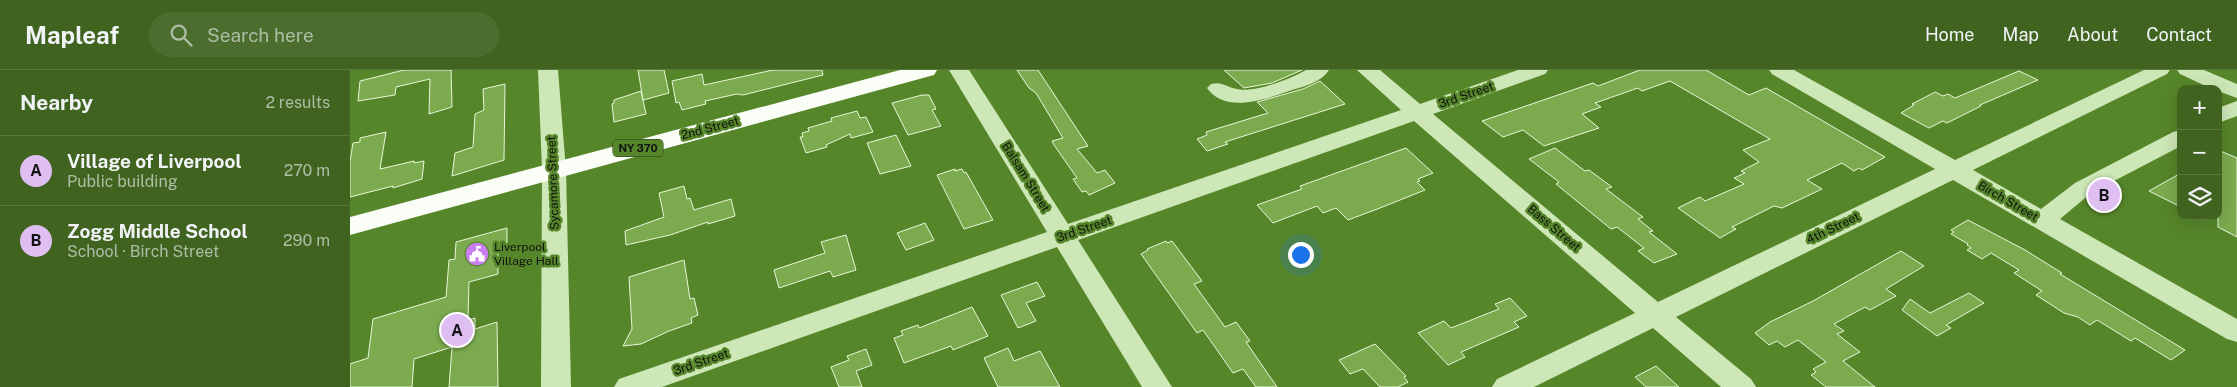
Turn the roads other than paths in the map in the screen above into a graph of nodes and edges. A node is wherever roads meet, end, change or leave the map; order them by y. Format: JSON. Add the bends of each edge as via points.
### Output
{"nodes":[{"id":1,"x":548,"y":70,"type":"edge"},
{"id":2,"x":926,"y":70,"type":"edge"},
{"id":3,"x":959,"y":70,"type":"edge"},
{"id":4,"x":1319,"y":70,"type":"edge"},
{"id":5,"x":1368,"y":70,"type":"edge"},
{"id":6,"x":1538,"y":70,"type":"edge"},
{"id":7,"x":1779,"y":70,"type":"edge"},
{"id":8,"x":2160,"y":70,"type":"edge"},
{"id":9,"x":2187,"y":70,"type":"edge"},
{"id":10,"x":1218,"y":88,"type":"dead end"},
{"id":11,"x":2237,"y":92,"type":"edge"},
{"id":12,"x":2237,"y":107,"type":"edge"},
{"id":13,"x":1417,"y":112,"type":"junction"},
{"id":14,"x":2222,"y":115,"type":"edge"},
{"id":15,"x":2177,"y":139,"type":"edge"},
{"id":16,"x":554,"y":170,"type":"junction"},
{"id":17,"x":1955,"y":170,"type":"junction"},
{"id":18,"x":2042,"y":221,"type":"junction"},
{"id":19,"x":350,"y":226,"type":"edge"},
{"id":20,"x":1063,"y":236,"type":"junction"},
{"id":21,"x":1655,"y":314,"type":"junction"},
{"id":22,"x":2237,"y":332,"type":"edge"},
{"id":23,"x":556,"y":387,"type":"edge"},
{"id":24,"x":629,"y":387,"type":"edge"},
{"id":25,"x":1157,"y":387,"type":"edge"},
{"id":26,"x":1507,"y":387,"type":"edge"},
{"id":27,"x":1741,"y":387,"type":"edge"}],
"edges":[{"from":1,"to":16,"type":"street","name":"Sycamore Street"},
{"from":2,"to":16,"type":"main road","name":"2nd Street","number":"NY 370"},
{"from":3,"to":20,"type":"street","name":"Balsam Street"},
{"from":4,"to":10,"type":"street","via":[[1308,78],[1256,95],[1229,94]]},
{"from":5,"to":13,"type":"street","name":"Bass Street"},
{"from":6,"to":13,"type":"street","name":"3rd Street"},
{"from":7,"to":17,"type":"street","name":"Birch Street"},
{"from":8,"to":17,"type":"street","name":"4th Street"},
{"from":9,"to":11,"type":"street"},
{"from":12,"to":14,"type":"street"},
{"from":13,"to":20,"type":"street","name":"3rd Street"},
{"from":13,"to":21,"type":"street","name":"Bass Street"},
{"from":15,"to":18,"type":"street","via":[[2083,188]]},
{"from":16,"to":19,"type":"main road","name":"2nd Street","number":"NY 370"},
{"from":16,"to":23,"type":"street","name":"Sycamore Street"},
{"from":17,"to":18,"type":"street","name":"Birch Street"},
{"from":17,"to":21,"type":"street","name":"4th Street"},
{"from":18,"to":22,"type":"street","name":"Birch Street"},
{"from":20,"to":24,"type":"street","name":"3rd Street"},
{"from":20,"to":25,"type":"street","name":"Balsam Street"},
{"from":21,"to":26,"type":"street","name":"4th Street"},
{"from":21,"to":27,"type":"street","name":"Bass Street"}]}
